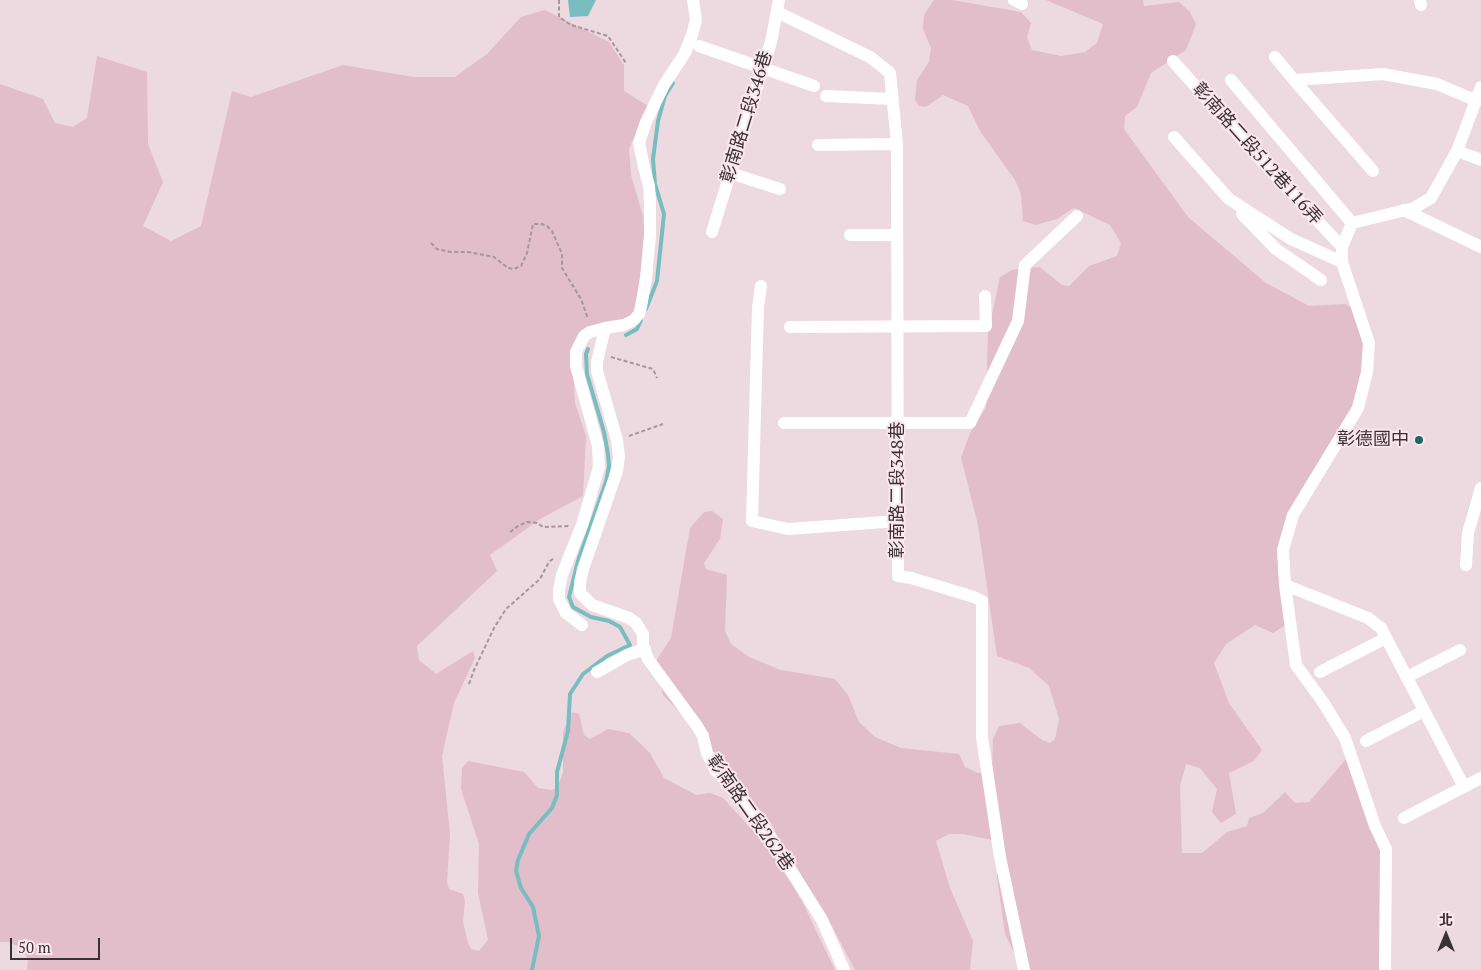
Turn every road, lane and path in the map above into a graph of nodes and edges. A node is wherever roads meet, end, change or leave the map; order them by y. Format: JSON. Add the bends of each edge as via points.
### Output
{"nodes":[{"id":1,"x":559,"y":0,"type":"edge"},
{"id":2,"x":693,"y":0,"type":"edge"},
{"id":3,"x":778,"y":6,"type":"edge"},
{"id":4,"x":699,"y":46,"type":"dead end"},
{"id":5,"x":1275,"y":57,"type":"dead end"},
{"id":6,"x":1173,"y":61,"type":"dead end"},
{"id":7,"x":626,"y":63,"type":"dead end"},
{"id":8,"x":762,"y":69,"type":"junction"},
{"id":9,"x":1231,"y":80,"type":"dead end"},
{"id":10,"x":1294,"y":80,"type":"junction"},
{"id":11,"x":814,"y":86,"type":"dead end"},
{"id":12,"x":1481,"y":87,"type":"edge"},
{"id":13,"x":826,"y":96,"type":"dead end"},
{"id":14,"x":891,"y":100,"type":"junction"},
{"id":15,"x":1477,"y":101,"type":"junction"},
{"id":16,"x":1174,"y":137,"type":"dead end"},
{"id":17,"x":897,"y":144,"type":"junction"},
{"id":18,"x":818,"y":145,"type":"dead end"},
{"id":19,"x":1457,"y":152,"type":"junction"},
{"id":20,"x":1481,"y":160,"type":"edge"},
{"id":21,"x":1373,"y":171,"type":"dead end"},
{"id":22,"x":730,"y":174,"type":"junction"},
{"id":23,"x":780,"y":189,"type":"dead end"},
{"id":24,"x":1229,"y":199,"type":"junction"},
{"id":25,"x":1404,"y":210,"type":"junction"},
{"id":26,"x":1078,"y":216,"type":"dead end"},
{"id":27,"x":1352,"y":224,"type":"junction"},
{"id":28,"x":712,"y":232,"type":"dead end"},
{"id":29,"x":850,"y":236,"type":"dead end"},
{"id":30,"x":897,"y":236,"type":"junction"},
{"id":31,"x":431,"y":243,"type":"dead end"},
{"id":32,"x":1481,"y":246,"type":"edge"},
{"id":33,"x":1342,"y":247,"type":"junction"},
{"id":34,"x":1342,"y":262,"type":"junction"},
{"id":35,"x":1321,"y":280,"type":"dead end"},
{"id":36,"x":761,"y":286,"type":"dead end"},
{"id":37,"x":985,"y":296,"type":"dead end"},
{"id":38,"x":897,"y":326,"type":"junction"},
{"id":39,"x":790,"y":327,"type":"dead end"},
{"id":40,"x":605,"y":328,"type":"junction"},
{"id":41,"x":590,"y":332,"type":"junction"},
{"id":42,"x":599,"y":353,"type":"junction"},
{"id":43,"x":657,"y":378,"type":"dead end"},
{"id":44,"x":898,"y":422,"type":"junction"},
{"id":45,"x":784,"y":423,"type":"dead end"},
{"id":46,"x":663,"y":424,"type":"dead end"},
{"id":47,"x":617,"y":440,"type":"junction"},
{"id":48,"x":1481,"y":488,"type":"edge"},
{"id":49,"x":898,"y":521,"type":"junction"},
{"id":50,"x":582,"y":525,"type":"junction"},
{"id":51,"x":510,"y":532,"type":"dead end"},
{"id":52,"x":555,"y":558,"type":"dead end"},
{"id":53,"x":1466,"y":565,"type":"dead end"},
{"id":54,"x":1285,"y":586,"type":"junction"},
{"id":55,"x":582,"y":625,"type":"dead end"},
{"id":56,"x":1386,"y":638,"type":"junction"},
{"id":57,"x":645,"y":649,"type":"junction"},
{"id":58,"x":1460,"y":650,"type":"dead end"},
{"id":59,"x":597,"y":672,"type":"dead end"},
{"id":60,"x":1320,"y":672,"type":"dead end"},
{"id":61,"x":1407,"y":678,"type":"junction"},
{"id":62,"x":469,"y":684,"type":"dead end"},
{"id":63,"x":1424,"y":710,"type":"junction"},
{"id":64,"x":1366,"y":741,"type":"dead end"},
{"id":65,"x":1481,"y":778,"type":"edge"},
{"id":66,"x":1464,"y":787,"type":"junction"},
{"id":67,"x":1404,"y":818,"type":"dead end"},
{"id":68,"x":844,"y":970,"type":"edge"},
{"id":69,"x":1024,"y":970,"type":"edge"},
{"id":70,"x":1385,"y":970,"type":"edge"}],
"edges":[{"from":1,"to":7,"type":"path","via":[[559,17],[571,25],[608,36]]},
{"from":2,"to":40,"type":"street","via":[[696,20],[692,35],[649,115],[639,143],[650,202],[650,235],[641,307],[634,320]]},
{"from":3,"to":8,"type":"street","name":"彰南路二段346巷"},
{"from":3,"to":14,"type":"street","name":"彰南路二段348巷","via":[[870,57],[890,73]]},
{"from":4,"to":8,"type":"street"},
{"from":5,"to":10,"type":"street"},
{"from":6,"to":33,"type":"street","name":"彰南路二段512巷116弄"},
{"from":8,"to":11,"type":"street"},
{"from":8,"to":22,"type":"street","name":"彰南路二段346巷"},
{"from":9,"to":27,"type":"street"},
{"from":10,"to":15,"type":"street","via":[[1383,74],[1437,84]]},
{"from":10,"to":21,"type":"street"},
{"from":12,"to":15,"type":"street"},
{"from":13,"to":14,"type":"street"},
{"from":14,"to":17,"type":"street","name":"彰南路二段348巷"},
{"from":15,"to":19,"type":"street"},
{"from":16,"to":24,"type":"street"},
{"from":17,"to":18,"type":"street"},
{"from":17,"to":30,"type":"street","name":"彰南路二段348巷"},
{"from":19,"to":20,"type":"street"},
{"from":19,"to":25,"type":"street","via":[[1431,198]]},
{"from":22,"to":23,"type":"street"},
{"from":22,"to":28,"type":"street","name":"彰南路二段346巷"},
{"from":24,"to":34,"type":"street","via":[[1291,239]]},
{"from":24,"to":35,"type":"street","via":[[1276,249]]},
{"from":25,"to":27,"type":"street"},
{"from":25,"to":32,"type":"street"},
{"from":26,"to":44,"type":"street","via":[[1026,264],[1018,321],[970,423]]},
{"from":27,"to":33,"type":"street"},
{"from":29,"to":30,"type":"street"},
{"from":30,"to":38,"type":"street","name":"彰南路二段348巷"},
{"from":31,"to":41,"type":"path","via":[[437,249],[450,252],[494,257],[514,269],[521,266],[527,253],[533,224],[548,226],[562,254],[562,268],[581,298]]},
{"from":33,"to":34,"type":"street"},
{"from":34,"to":54,"type":"street","via":[[1369,342],[1367,372],[1358,408],[1294,515],[1283,550]]},
{"from":36,"to":49,"type":"street","via":[[752,521],[788,529]]},
{"from":37,"to":38,"type":"street","via":[[986,326]]},
{"from":38,"to":39,"type":"street"},
{"from":38,"to":44,"type":"street","name":"彰南路二段348巷"},
{"from":40,"to":41,"type":"street"},
{"from":40,"to":42,"type":"street","name":"彰南路二段262巷"},
{"from":41,"to":50,"type":"street","via":[[584,336],[576,352],[576,366],[598,446],[600,467]]},
{"from":42,"to":43,"type":"path","via":[[653,369]]},
{"from":42,"to":47,"type":"street","name":"彰南路二段262巷","via":[[597,371]]},
{"from":44,"to":45,"type":"street"},
{"from":44,"to":49,"type":"street","name":"彰南路二段348巷"},
{"from":46,"to":47,"type":"path"},
{"from":47,"to":57,"type":"street","name":"彰南路二段262巷","via":[[617,471],[584,569],[580,594],[592,605],[629,618],[643,634]]},
{"from":48,"to":53,"type":"street","via":[[1468,533]]},
{"from":49,"to":69,"type":"street","name":"彰南路二段348巷","via":[[898,576],[982,601],[982,737],[1000,857]]},
{"from":50,"to":51,"type":"path","via":[[543,527],[527,522]]},
{"from":50,"to":55,"type":"street","via":[[559,590],[559,600],[566,613]]},
{"from":52,"to":62,"type":"path","via":[[549,562],[540,579],[506,609]]},
{"from":54,"to":56,"type":"street","via":[[1368,618],[1381,628]]},
{"from":54,"to":70,"type":"street","via":[[1296,666],[1346,738],[1375,826],[1386,849]]},
{"from":56,"to":60,"type":"street"},
{"from":56,"to":61,"type":"street"},
{"from":57,"to":59,"type":"street"},
{"from":57,"to":68,"type":"street","name":"彰南路二段262巷","via":[[655,670],[697,726],[716,770],[761,823],[822,920]]},
{"from":58,"to":61,"type":"street"},
{"from":61,"to":63,"type":"street"},
{"from":63,"to":64,"type":"street"},
{"from":63,"to":66,"type":"street"},
{"from":65,"to":66,"type":"street"},
{"from":66,"to":67,"type":"street"}]}
